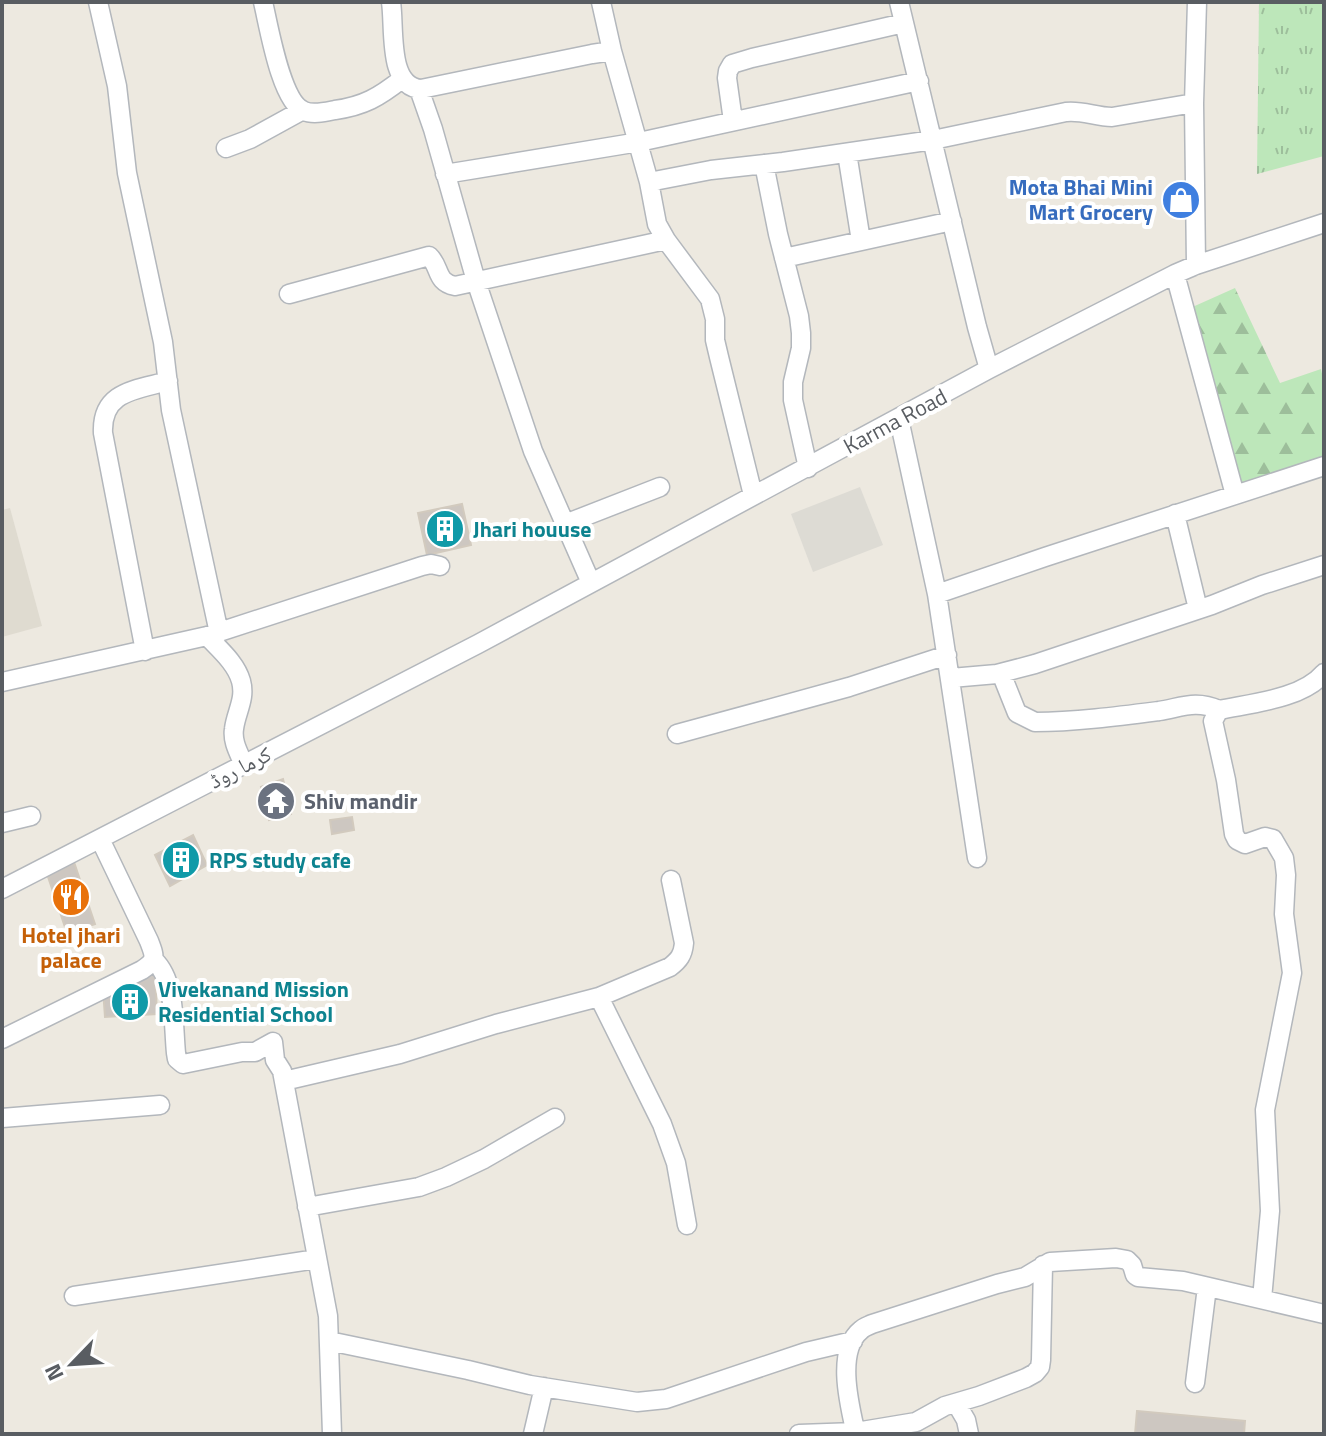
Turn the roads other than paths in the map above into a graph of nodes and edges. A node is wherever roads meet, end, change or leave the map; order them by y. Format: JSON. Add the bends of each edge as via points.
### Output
{"nodes":[{"id":1,"x":98,"y":2,"type":"edge"},
{"id":2,"x":263,"y":2,"type":"edge"},
{"id":3,"x":391,"y":2,"type":"edge"},
{"id":4,"x":601,"y":2,"type":"edge"},
{"id":5,"x":899,"y":2,"type":"edge"},
{"id":6,"x":1197,"y":2,"type":"edge"},
{"id":7,"x":904,"y":23,"type":"junction"},
{"id":8,"x":612,"y":51,"type":"junction"},
{"id":9,"x":402,"y":79,"type":"junction"},
{"id":10,"x":919,"y":81,"type":"junction"},
{"id":11,"x":419,"y":89,"type":"junction"},
{"id":12,"x":1194,"y":103,"type":"junction"},
{"id":13,"x":301,"y":111,"type":"junction"},
{"id":14,"x":733,"y":121,"type":"junction"},
{"id":15,"x":933,"y":140,"type":"junction"},
{"id":16,"x":639,"y":142,"type":"junction"},
{"id":17,"x":226,"y":148,"type":"dead end"},
{"id":18,"x":847,"y":153,"type":"junction"},
{"id":19,"x":764,"y":164,"type":"junction"},
{"id":20,"x":445,"y":174,"type":"junction"},
{"id":21,"x":649,"y":182,"type":"junction"},
{"id":22,"x":952,"y":221,"type":"junction"},
{"id":23,"x":1322,"y":229,"type":"edge"},
{"id":24,"x":666,"y":240,"type":"junction"},
{"id":25,"x":861,"y":241,"type":"junction"},
{"id":26,"x":784,"y":258,"type":"junction"},
{"id":27,"x":1196,"y":265,"type":"junction"},
{"id":28,"x":1175,"y":274,"type":"junction"},
{"id":29,"x":476,"y":281,"type":"junction"},
{"id":30,"x":289,"y":294,"type":"dead end"},
{"id":31,"x":989,"y":369,"type":"junction"},
{"id":32,"x":168,"y":381,"type":"junction"},
{"id":33,"x":899,"y":419,"type":"junction"},
{"id":34,"x":1324,"y":466,"type":"edge"},
{"id":35,"x":808,"y":468,"type":"junction"},
{"id":36,"x":660,"y":487,"type":"dead end"},
{"id":37,"x":753,"y":495,"type":"junction"},
{"id":38,"x":1235,"y":495,"type":"junction"},
{"id":39,"x":1175,"y":514,"type":"junction"},
{"id":40,"x":565,"y":524,"type":"junction"},
{"id":41,"x":1324,"y":565,"type":"edge"},
{"id":42,"x":440,"y":566,"type":"dead end"},
{"id":43,"x":591,"y":583,"type":"junction"},
{"id":44,"x":937,"y":594,"type":"junction"},
{"id":45,"x":1198,"y":609,"type":"junction"},
{"id":46,"x":213,"y":634,"type":"junction"},
{"id":47,"x":478,"y":644,"type":"joint"},
{"id":48,"x":145,"y":651,"type":"junction"},
{"id":49,"x":947,"y":655,"type":"junction"},
{"id":50,"x":1001,"y":673,"type":"junction"},
{"id":51,"x":1324,"y":673,"type":"edge"},
{"id":52,"x":951,"y":678,"type":"junction"},
{"id":53,"x":2,"y":682,"type":"edge"},
{"id":54,"x":1219,"y":710,"type":"junction"},
{"id":55,"x":677,"y":734,"type":"dead end"},
{"id":56,"x":244,"y":765,"type":"junction"},
{"id":57,"x":31,"y":816,"type":"dead end"},
{"id":58,"x":2,"y":823,"type":"edge"},
{"id":59,"x":100,"y":839,"type":"junction"},
{"id":60,"x":977,"y":858,"type":"dead end"},
{"id":61,"x":671,"y":880,"type":"dead end"},
{"id":62,"x":2,"y":889,"type":"edge"},
{"id":63,"x":154,"y":960,"type":"junction"},
{"id":64,"x":599,"y":997,"type":"junction"},
{"id":65,"x":2,"y":1039,"type":"edge"},
{"id":66,"x":284,"y":1081,"type":"junction"},
{"id":67,"x":160,"y":1105,"type":"dead end"},
{"id":68,"x":2,"y":1118,"type":"edge"},
{"id":69,"x":555,"y":1118,"type":"dead end"},
{"id":70,"x":307,"y":1207,"type":"junction"},
{"id":71,"x":687,"y":1225,"type":"dead end"},
{"id":72,"x":317,"y":1259,"type":"junction"},
{"id":73,"x":1043,"y":1265,"type":"junction"},
{"id":74,"x":1207,"y":1287,"type":"junction"},
{"id":75,"x":74,"y":1296,"type":"dead end"},
{"id":76,"x":1262,"y":1299,"type":"junction"},
{"id":77,"x":1324,"y":1314,"type":"edge"},
{"id":78,"x":329,"y":1341,"type":"junction"},
{"id":79,"x":853,"y":1341,"type":"junction"},
{"id":80,"x":1195,"y":1383,"type":"dead end"},
{"id":81,"x":544,"y":1387,"type":"junction"},
{"id":82,"x":956,"y":1403,"type":"junction"},
{"id":83,"x":856,"y":1433,"type":"edge"},
{"id":84,"x":332,"y":1434,"type":"edge"},
{"id":85,"x":533,"y":1434,"type":"edge"},
{"id":86,"x":799,"y":1434,"type":"edge"},
{"id":87,"x":969,"y":1434,"type":"edge"}],
"edges":[{"from":1,"to":32,"type":"street"},
{"from":2,"to":13,"type":"street","via":[[284,86]]},
{"from":3,"to":9,"type":"street"},
{"from":4,"to":8,"type":"street"},
{"from":5,"to":7,"type":"street"},
{"from":6,"to":12,"type":"street"},
{"from":7,"to":10,"type":"street"},
{"from":7,"to":14,"type":"street","via":[[732,64],[727,78]]},
{"from":8,"to":11,"type":"street"},
{"from":8,"to":16,"type":"street"},
{"from":9,"to":11,"type":"street"},
{"from":9,"to":13,"type":"street","via":[[380,96],[346,109]]},
{"from":10,"to":14,"type":"street"},
{"from":10,"to":15,"type":"street"},
{"from":11,"to":20,"type":"street"},
{"from":12,"to":15,"type":"street","via":[[1112,117],[1078,110]]},
{"from":12,"to":27,"type":"street"},
{"from":13,"to":17,"type":"street"},
{"from":14,"to":16,"type":"street"},
{"from":15,"to":18,"type":"street"},
{"from":15,"to":22,"type":"street"},
{"from":16,"to":20,"type":"street"},
{"from":16,"to":21,"type":"street"},
{"from":18,"to":19,"type":"street"},
{"from":18,"to":25,"type":"street"},
{"from":19,"to":21,"type":"street"},
{"from":19,"to":26,"type":"street"},
{"from":20,"to":29,"type":"street"},
{"from":21,"to":24,"type":"street","via":[[657,224]]},
{"from":22,"to":25,"type":"street"},
{"from":22,"to":31,"type":"street"},
{"from":23,"to":27,"type":"street","name":"Karma Road"},
{"from":24,"to":29,"type":"street"},
{"from":24,"to":37,"type":"street","via":[[710,299]]},
{"from":25,"to":26,"type":"street"},
{"from":26,"to":35,"type":"street","via":[[801,333],[793,400]]},
{"from":27,"to":28,"type":"street","name":"Karma Road"},
{"from":28,"to":31,"type":"street","name":"Karma Road"},
{"from":28,"to":38,"type":"street"},
{"from":29,"to":30,"type":"street","via":[[455,286],[445,282],[429,256]]},
{"from":29,"to":40,"type":"street","via":[[533,451]]},
{"from":31,"to":33,"type":"street","name":"Karma Road"},
{"from":32,"to":46,"type":"street"},
{"from":32,"to":48,"type":"street","via":[[122,393],[102,420]]},
{"from":33,"to":35,"type":"street","name":"Karma Road"},
{"from":33,"to":44,"type":"street"},
{"from":34,"to":38,"type":"street"},
{"from":35,"to":37,"type":"street","name":"Karma Road"},
{"from":36,"to":40,"type":"street"},
{"from":37,"to":43,"type":"street","name":"Karma Road"},
{"from":38,"to":39,"type":"street"},
{"from":39,"to":44,"type":"street"},
{"from":39,"to":45,"type":"street"},
{"from":40,"to":43,"type":"street"},
{"from":41,"to":45,"type":"street"},
{"from":42,"to":46,"type":"street","via":[[422,566]]},
{"from":43,"to":47,"type":"street","name":"Karma Road"},
{"from":44,"to":49,"type":"street"},
{"from":45,"to":50,"type":"street"},
{"from":46,"to":48,"type":"street"},
{"from":46,"to":56,"type":"street","via":[[241,680],[242,704],[233,731]]},
{"from":47,"to":56,"type":"street","name":"کرما روڈ"},
{"from":48,"to":53,"type":"street"},
{"from":49,"to":52,"type":"street"},
{"from":49,"to":55,"type":"street"},
{"from":50,"to":52,"type":"street"},
{"from":50,"to":54,"type":"street","via":[[1017,713],[1035,722],[1197,704]]},
{"from":51,"to":54,"type":"street","via":[[1288,695]]},
{"from":52,"to":60,"type":"street"},
{"from":54,"to":76,"type":"street","via":[[1213,721],[1234,834],[1245,844],[1273,839],[1286,875],[1284,914],[1292,973],[1265,1110],[1270,1211]]},
{"from":56,"to":59,"type":"street","name":"کرما روڈ"},
{"from":57,"to":58,"type":"street"},
{"from":59,"to":62,"type":"street","name":"کرما روڈ"},
{"from":59,"to":63,"type":"street"},
{"from":61,"to":64,"type":"street","via":[[684,943],[679,959]]},
{"from":63,"to":65,"type":"street"},
{"from":63,"to":66,"type":"street","via":[[167,979],[177,1059],[183,1064],[255,1052],[273,1042]]},
{"from":64,"to":66,"type":"street"},
{"from":64,"to":71,"type":"street","via":[[662,1124],[676,1163]]},
{"from":66,"to":70,"type":"street"},
{"from":67,"to":68,"type":"street"},
{"from":69,"to":70,"type":"street","via":[[484,1159],[419,1187]]},
{"from":70,"to":72,"type":"street"},
{"from":72,"to":75,"type":"street"},
{"from":72,"to":78,"type":"street"},
{"from":73,"to":74,"type":"street","via":[[1116,1258],[1131,1262],[1138,1277]]},
{"from":73,"to":79,"type":"street","via":[[1025,1277],[872,1324]]},
{"from":73,"to":82,"type":"street","via":[[1040,1367],[1026,1378]]},
{"from":74,"to":76,"type":"street"},
{"from":74,"to":80,"type":"street"},
{"from":76,"to":77,"type":"street"},
{"from":78,"to":81,"type":"street"},
{"from":78,"to":84,"type":"street"},
{"from":79,"to":81,"type":"street","via":[[666,1399],[637,1402]]},
{"from":79,"to":83,"type":"street","via":[[846,1366]]},
{"from":81,"to":85,"type":"street"},
{"from":82,"to":83,"type":"street","via":[[906,1425]]},
{"from":82,"to":87,"type":"street"},
{"from":83,"to":86,"type":"street"}]}
